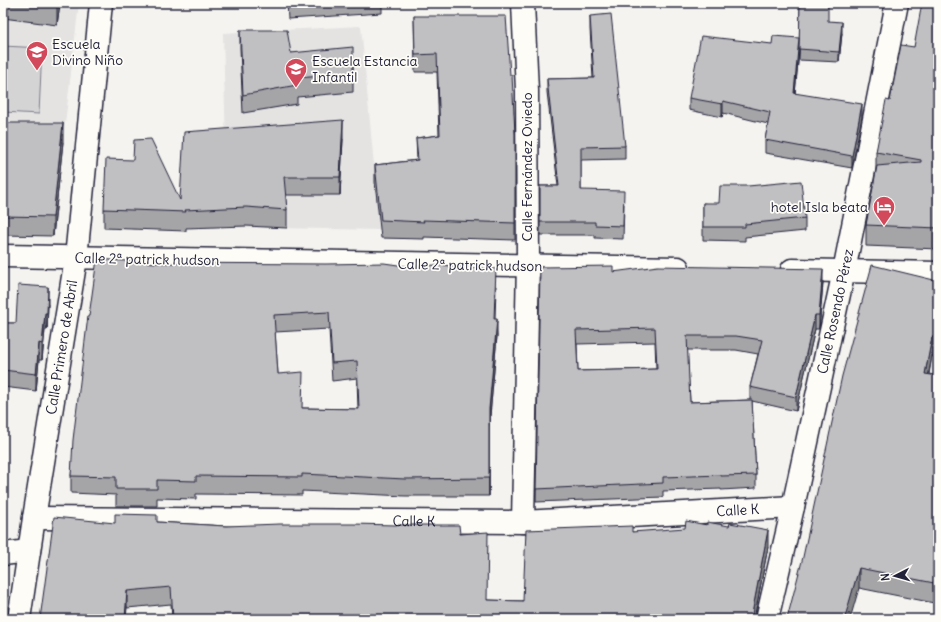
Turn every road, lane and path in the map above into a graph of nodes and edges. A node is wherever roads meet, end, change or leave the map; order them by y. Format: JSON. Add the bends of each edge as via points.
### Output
{"nodes":[{"id":1,"x":101,"y":3,"type":"edge"},
{"id":2,"x":524,"y":3,"type":"edge"},
{"id":3,"x":897,"y":3,"type":"edge"},
{"id":4,"x":3,"y":256,"type":"edge"},
{"id":5,"x":76,"y":258,"type":"junction"},
{"id":6,"x":528,"y":266,"type":"junction"},
{"id":7,"x":694,"y":268,"type":"edge"},
{"id":8,"x":773,"y":270,"type":"edge"},
{"id":9,"x":844,"y":271,"type":"junction"},
{"id":10,"x":938,"y":273,"type":"edge"},
{"id":11,"x":793,"y":507,"type":"junction"},
{"id":12,"x":34,"y":518,"type":"junction"},
{"id":13,"x":523,"y":522,"type":"junction"},
{"id":14,"x":29,"y":551,"type":"junction"},
{"id":15,"x":3,"y":554,"type":"edge"},
{"id":16,"x":19,"y":619,"type":"edge"},
{"id":17,"x":767,"y":619,"type":"edge"}],
"edges":[{"from":1,"to":5,"type":"street","name":"Calle Primero de Abril"},
{"from":2,"to":6,"type":"street","name":"Calle Fernández Oviedo"},
{"from":3,"to":9,"type":"street","name":"Calle Rosendo Pérez"},
{"from":4,"to":5,"type":"street","name":"Calle 2ª patrick hudson"},
{"from":5,"to":6,"type":"street","name":"Calle 2ª patrick hudson"},
{"from":5,"to":12,"type":"street","name":"Calle Primero de Abril"},
{"from":6,"to":7,"type":"street","name":"Calle 2ª patrick hudson"},
{"from":6,"to":13,"type":"street","name":"Calle Fernández Oviedo"},
{"from":8,"to":9,"type":"street"},
{"from":9,"to":10,"type":"street"},
{"from":9,"to":11,"type":"street","name":"Calle Rosendo Pérez"},
{"from":11,"to":13,"type":"street","name":"Calle K"},
{"from":11,"to":17,"type":"street","name":"Calle Rosendo Pérez"},
{"from":12,"to":13,"type":"street","name":"Calle K"},
{"from":12,"to":14,"type":"street","name":"Calle Primero de Abril"},
{"from":14,"to":15,"type":"street"},
{"from":14,"to":16,"type":"street","name":"Calle Primero de Abril"}]}
